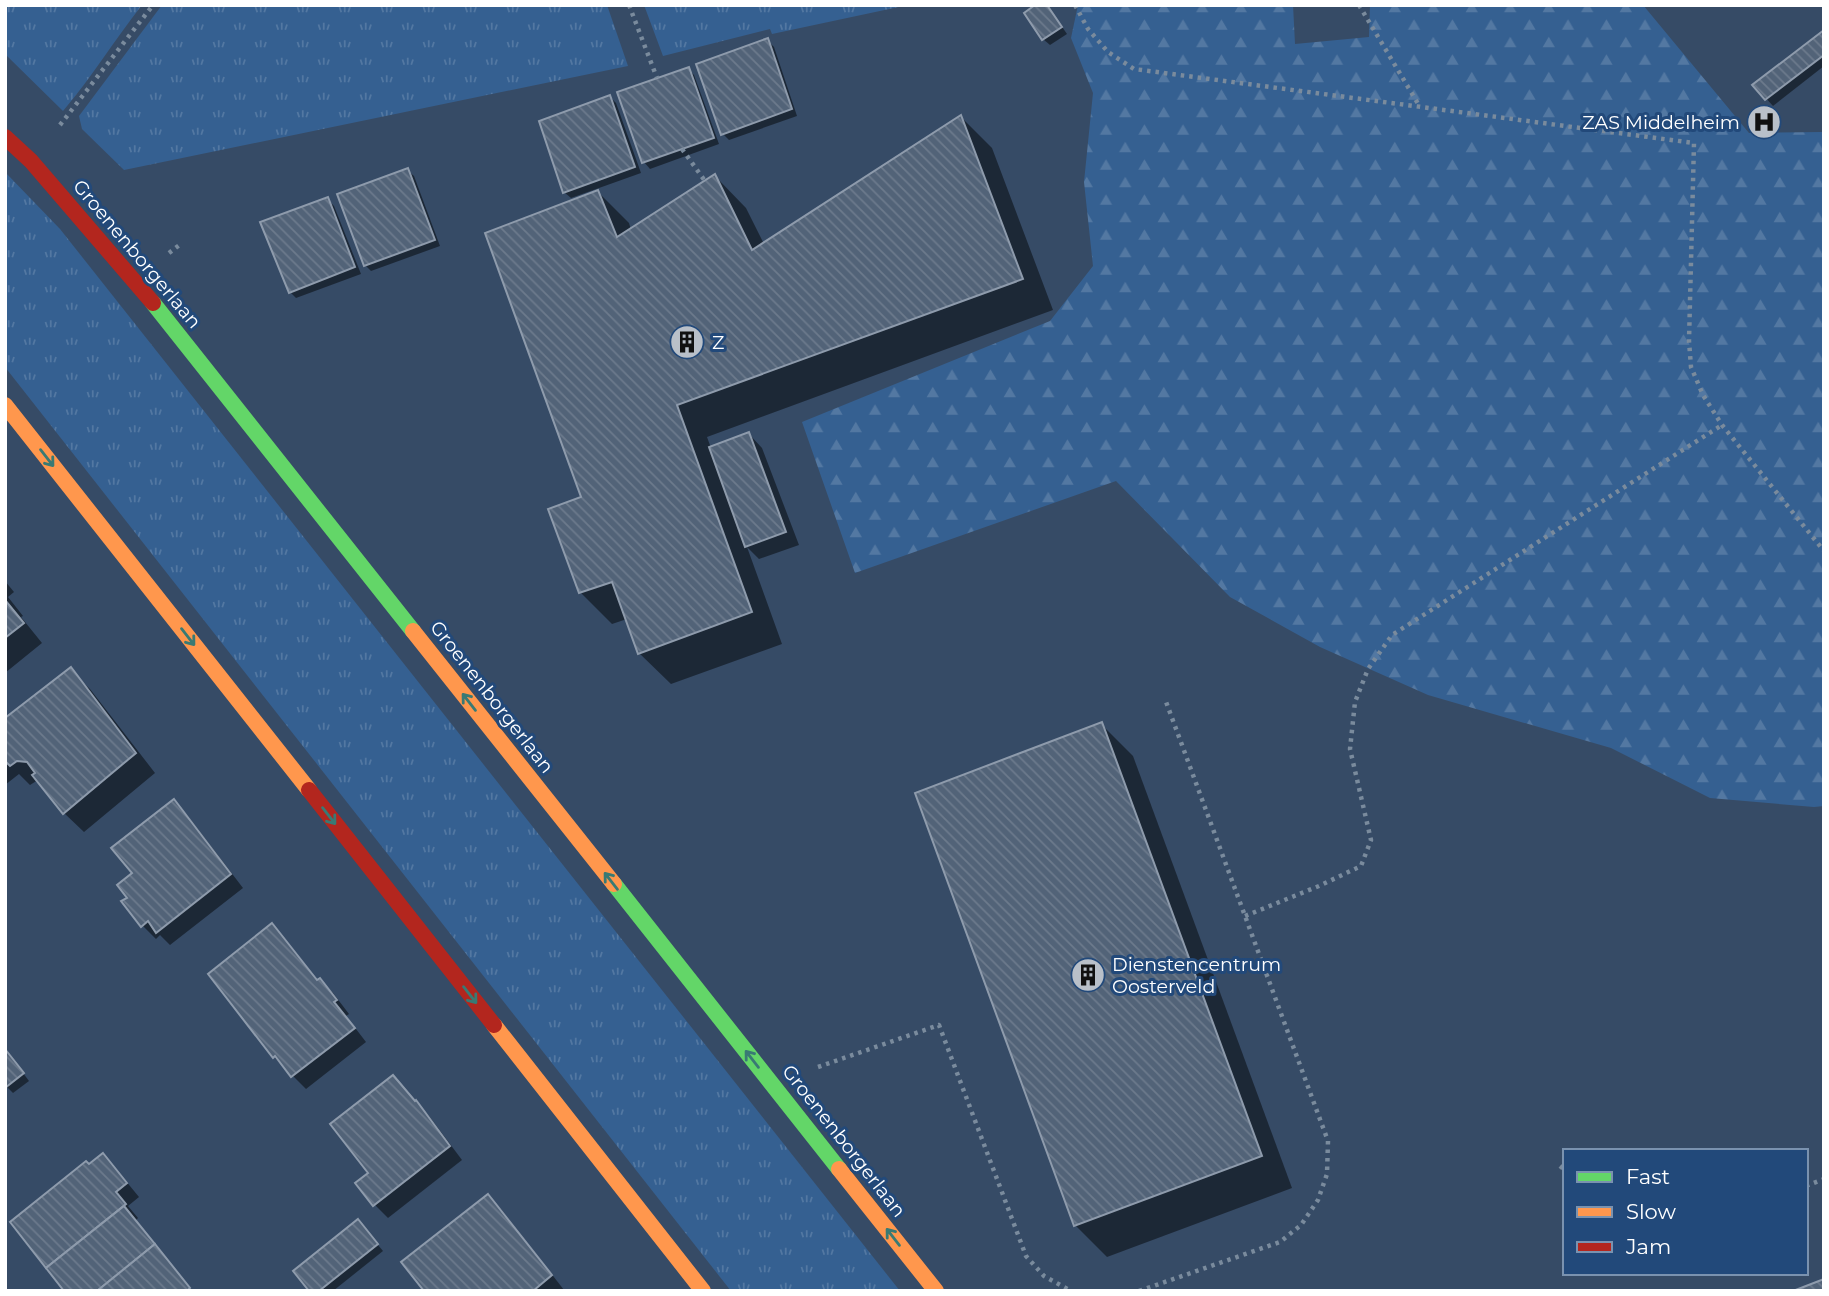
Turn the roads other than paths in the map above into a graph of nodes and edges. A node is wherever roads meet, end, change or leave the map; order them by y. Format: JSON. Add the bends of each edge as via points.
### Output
{"nodes":[{"id":1,"x":5,"y":136,"type":"edge"},
{"id":2,"x":5,"y":405,"type":"edge"},
{"id":3,"x":703,"y":1291,"type":"edge"},
{"id":4,"x":936,"y":1291,"type":"edge"}],
"edges":[{"from":4,"to":1,"type":"street","name":"Groenenborgerlaan","one_way":true,"via":[[158,309]]},
{"from":2,"to":3,"type":"street","one_way":true}]}
